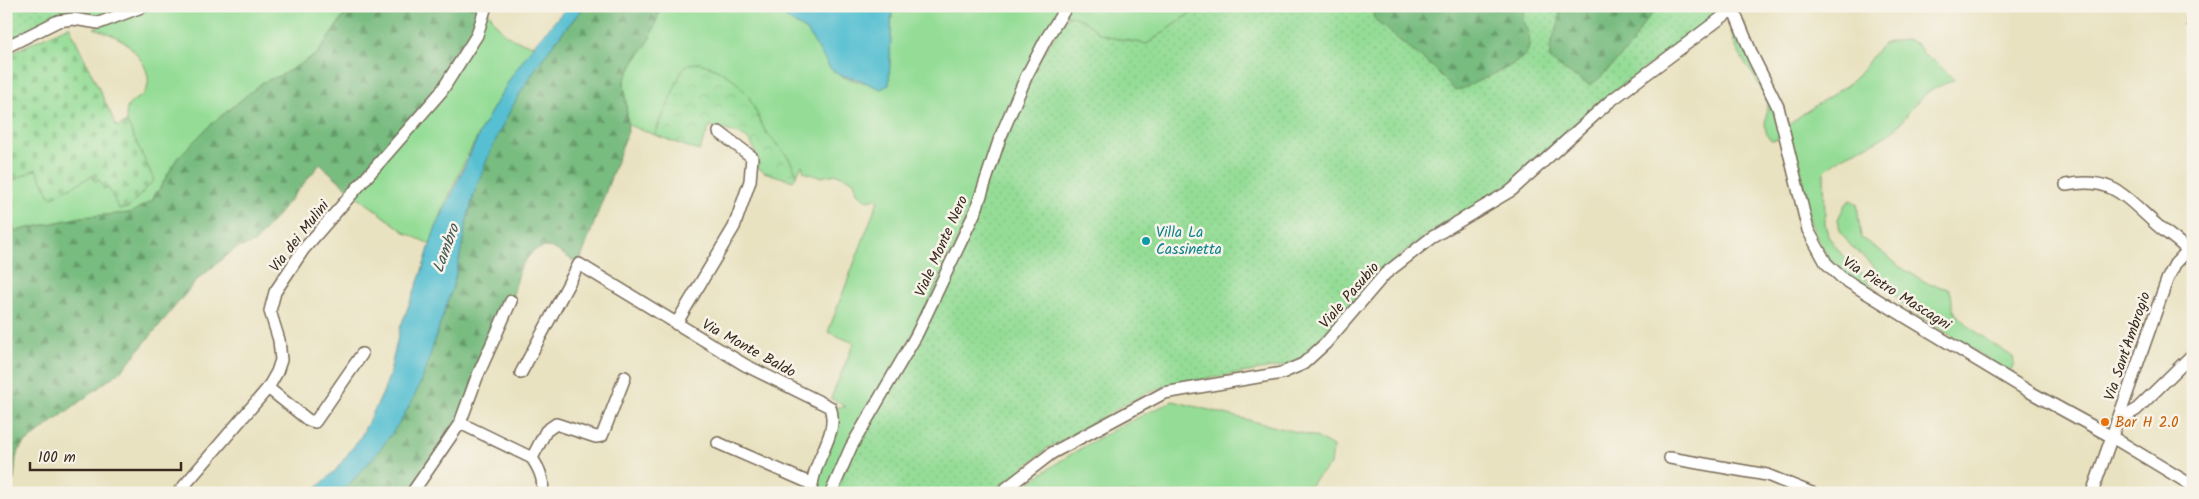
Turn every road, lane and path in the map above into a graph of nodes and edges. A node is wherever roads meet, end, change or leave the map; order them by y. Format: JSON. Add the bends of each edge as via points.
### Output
{"nodes":[{"id":1,"x":144,"y":6,"type":"edge"},
{"id":2,"x":486,"y":6,"type":"edge"},
{"id":3,"x":1066,"y":6,"type":"edge"},
{"id":4,"x":1734,"y":7,"type":"edge"},
{"id":5,"x":2193,"y":18,"type":"edge"},
{"id":6,"x":2193,"y":23,"type":"edge"},
{"id":7,"x":6,"y":47,"type":"edge"},
{"id":8,"x":719,"y":132,"type":"dead end"},
{"id":9,"x":2066,"y":185,"type":"dead end"},
{"id":10,"x":2190,"y":248,"type":"edge"},
{"id":11,"x":511,"y":301,"type":"dead end"},
{"id":12,"x":676,"y":324,"type":"junction"},
{"id":13,"x":362,"y":354,"type":"dead end"},
{"id":14,"x":2193,"y":354,"type":"edge"},
{"id":15,"x":521,"y":373,"type":"dead end"},
{"id":16,"x":625,"y":377,"type":"dead end"},
{"id":17,"x":268,"y":388,"type":"junction"},
{"id":18,"x":2117,"y":421,"type":"junction"},
{"id":19,"x":460,"y":423,"type":"junction"},
{"id":20,"x":2112,"y":437,"type":"junction"},
{"id":21,"x":718,"y":443,"type":"dead end"},
{"id":22,"x":532,"y":458,"type":"junction"},
{"id":23,"x":1670,"y":458,"type":"dead end"},
{"id":24,"x":2193,"y":486,"type":"edge"},
{"id":25,"x":811,"y":488,"type":"edge"},
{"id":26,"x":178,"y":493,"type":"edge"},
{"id":27,"x":412,"y":493,"type":"edge"},
{"id":28,"x":542,"y":493,"type":"edge"},
{"id":29,"x":831,"y":493,"type":"edge"},
{"id":30,"x":1000,"y":493,"type":"edge"},
{"id":31,"x":1812,"y":493,"type":"edge"},
{"id":32,"x":2092,"y":493,"type":"edge"}],
"edges":[{"from":1,"to":7,"type":"street","via":[[99,22],[58,21]]},
{"from":2,"to":17,"type":"street","name":"Via dei Mulini","via":[[477,35],[441,92],[303,250],[275,292],[270,311],[282,352],[278,372]]},
{"from":3,"to":29,"type":"street","name":"Viale Monte Nero","via":[[1026,77],[1000,138],[976,210],[920,328],[851,447]]},
{"from":4,"to":20,"type":"street","name":"Via Pietro Mascagni","via":[[1753,57],[1778,107],[1808,230],[1826,264],[1842,278],[1936,336]]},
{"from":4,"to":30,"type":"street","name":"Viale Pasubio","via":[[1609,102],[1512,190],[1431,238],[1385,274],[1326,344],[1303,364],[1282,372],[1164,393],[1052,453]]},
{"from":5,"to":6,"type":"street"},
{"from":8,"to":12,"type":"street","via":[[752,157],[750,181],[734,227]]},
{"from":9,"to":10,"type":"street","via":[[2088,181],[2107,185]]},
{"from":10,"to":18,"type":"street","name":"Via Sant'Ambrogio","via":[[2166,280]]},
{"from":11,"to":19,"type":"street"},
{"from":12,"to":15,"type":"street","name":"Via Monte Baldo","via":[[579,264]]},
{"from":12,"to":25,"type":"street","name":"Via Monte Baldo","via":[[771,379],[830,407],[832,426]]},
{"from":13,"to":17,"type":"street","via":[[315,422]]},
{"from":14,"to":18,"type":"street","via":[[2136,410]]},
{"from":16,"to":22,"type":"street","via":[[602,436],[556,424],[546,431]]},
{"from":17,"to":26,"type":"street","name":"Via dei Mulini"},
{"from":18,"to":20,"type":"street","name":"Via Sant'Ambrogio"},
{"from":19,"to":22,"type":"street"},
{"from":19,"to":27,"type":"street"},
{"from":20,"to":24,"type":"street","name":"Via Pietro Mascagni"},
{"from":20,"to":32,"type":"street","name":"Via Sant'Ambrogio"},
{"from":21,"to":25,"type":"street"},
{"from":22,"to":28,"type":"street","via":[[538,469]]},
{"from":23,"to":31,"type":"street","via":[[1767,475]]}]}
